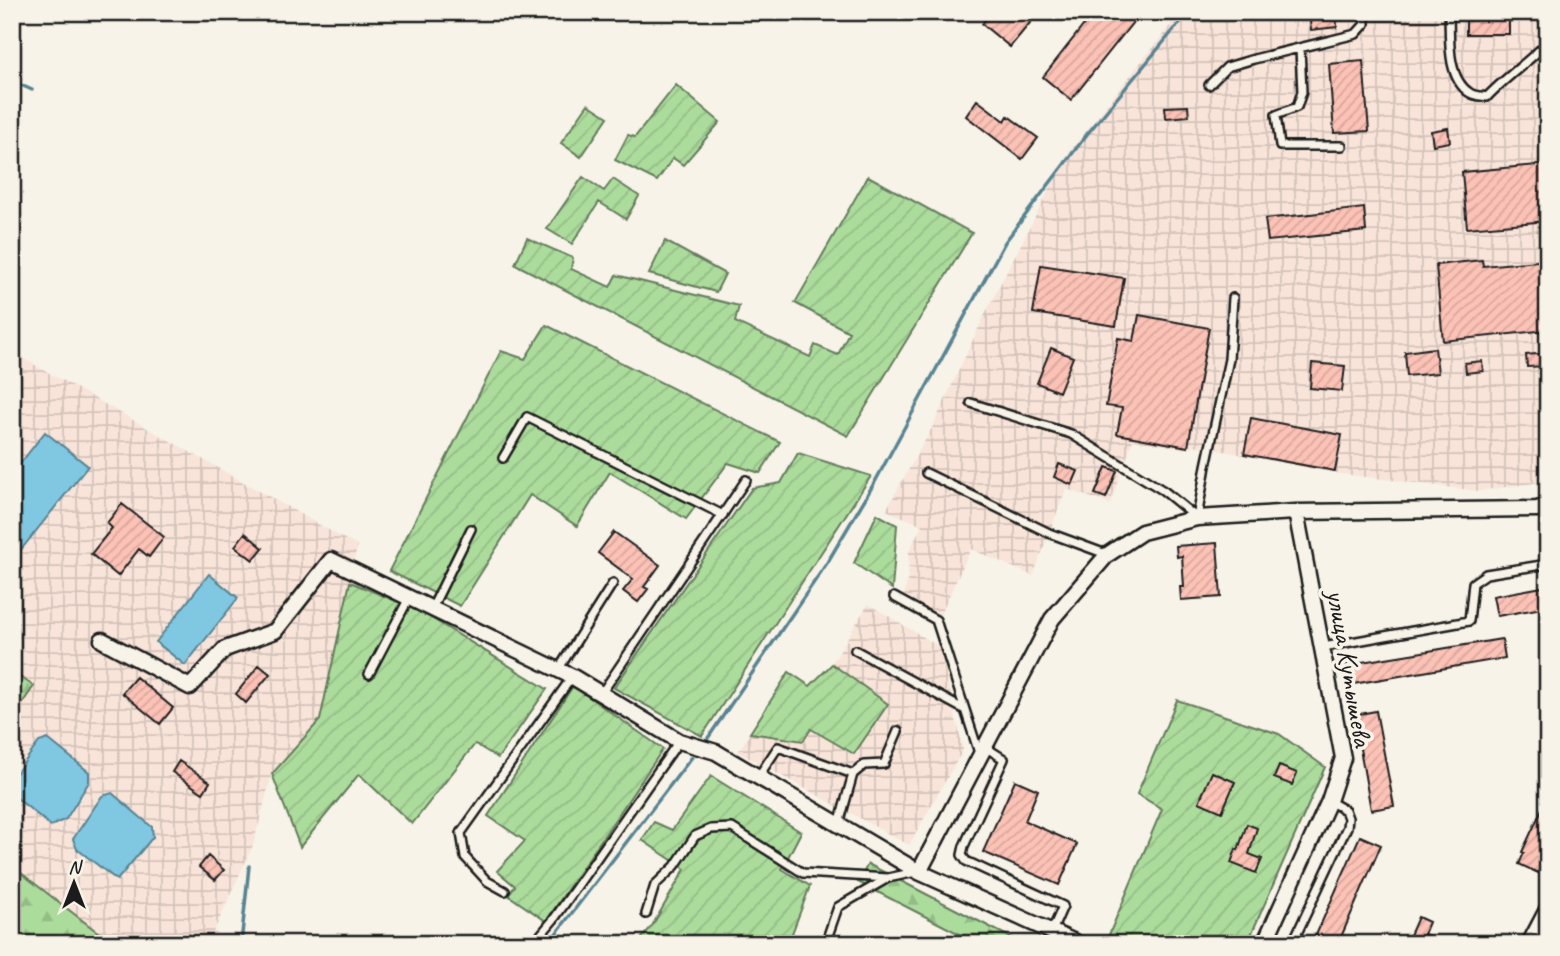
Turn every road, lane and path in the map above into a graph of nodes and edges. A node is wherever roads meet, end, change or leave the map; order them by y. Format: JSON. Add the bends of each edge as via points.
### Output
{"nodes":[{"id":1,"x":1365,"y":12,"type":"edge"},
{"id":2,"x":1448,"y":12,"type":"edge"},
{"id":3,"x":1548,"y":42,"type":"edge"},
{"id":4,"x":1300,"y":48,"type":"junction"},
{"id":5,"x":1209,"y":85,"type":"dead end"},
{"id":6,"x":1342,"y":145,"type":"dead end"},
{"id":7,"x":1233,"y":298,"type":"dead end"},
{"id":8,"x":971,"y":402,"type":"dead end"},
{"id":9,"x":503,"y":458,"type":"dead end"},
{"id":10,"x":926,"y":473,"type":"dead end"},
{"id":11,"x":746,"y":480,"type":"dead end"},
{"id":12,"x":1548,"y":506,"type":"edge"},
{"id":13,"x":1296,"y":512,"type":"junction"},
{"id":14,"x":723,"y":515,"type":"junction"},
{"id":15,"x":1198,"y":518,"type":"junction"},
{"id":16,"x":471,"y":529,"type":"dead end"},
{"id":17,"x":1107,"y":555,"type":"junction"},
{"id":18,"x":1548,"y":564,"type":"edge"},
{"id":19,"x":613,"y":583,"type":"dead end"},
{"id":20,"x":410,"y":597,"type":"junction"},
{"id":21,"x":894,"y":597,"type":"dead end"},
{"id":22,"x":432,"y":608,"type":"junction"},
{"id":23,"x":102,"y":640,"type":"dead end"},
{"id":24,"x":1323,"y":648,"type":"junction"},
{"id":25,"x":855,"y":650,"type":"dead end"},
{"id":26,"x":557,"y":670,"type":"junction"},
{"id":27,"x":369,"y":674,"type":"dead end"},
{"id":28,"x":573,"y":677,"type":"junction"},
{"id":29,"x":601,"y":694,"type":"junction"},
{"id":30,"x":965,"y":710,"type":"junction"},
{"id":31,"x":898,"y":731,"type":"dead end"},
{"id":32,"x":679,"y":741,"type":"junction"},
{"id":33,"x":983,"y":752,"type":"junction"},
{"id":34,"x":853,"y":774,"type":"junction"},
{"id":35,"x":758,"y":777,"type":"junction"},
{"id":36,"x":1329,"y":801,"type":"junction"},
{"id":37,"x":839,"y":825,"type":"junction"},
{"id":38,"x":919,"y":872,"type":"junction"},
{"id":39,"x":888,"y":878,"type":"junction"},
{"id":40,"x":505,"y":891,"type":"dead end"},
{"id":41,"x":1548,"y":908,"type":"edge"},
{"id":42,"x":646,"y":914,"type":"dead end"},
{"id":43,"x":1052,"y":932,"type":"junction"},
{"id":44,"x":533,"y":944,"type":"edge"},
{"id":45,"x":825,"y":944,"type":"edge"},
{"id":46,"x":1079,"y":944,"type":"edge"},
{"id":47,"x":1264,"y":944,"type":"edge"},
{"id":48,"x":1292,"y":944,"type":"edge"},
{"id":49,"x":1528,"y":944,"type":"edge"}],
"edges":[{"from":1,"to":4,"type":"lane","via":[[1365,24],[1356,34]]},
{"from":2,"to":3,"type":"lane","via":[[1450,55],[1458,81],[1471,94],[1487,97]]},
{"from":4,"to":5,"type":"lane","via":[[1227,67]]},
{"from":4,"to":6,"type":"lane","via":[[1302,92],[1297,107],[1276,115],[1280,146]]},
{"from":7,"to":15,"type":"lane","via":[[1229,359]]},
{"from":8,"to":15,"type":"lane","via":[[1071,435],[1164,491]]},
{"from":9,"to":14,"type":"lane","via":[[527,417]]},
{"from":10,"to":17,"type":"lane","via":[[1049,533]]},
{"from":11,"to":14,"type":"lane"},
{"from":12,"to":13,"type":"street"},
{"from":13,"to":15,"type":"street"},
{"from":13,"to":24,"type":"street","name":"улица Кутышева"},
{"from":14,"to":29,"type":"lane"},
{"from":15,"to":17,"type":"street","via":[[1142,532]]},
{"from":16,"to":22,"type":"lane"},
{"from":17,"to":33,"type":"street","via":[[1052,619]]},
{"from":18,"to":24,"type":"lane","via":[[1486,574],[1473,583],[1469,621]]},
{"from":19,"to":26,"type":"lane"},
{"from":20,"to":22,"type":"street"},
{"from":20,"to":23,"type":"street","via":[[331,560],[275,631],[225,649],[190,687]]},
{"from":20,"to":27,"type":"lane"},
{"from":21,"to":30,"type":"lane","via":[[936,620]]},
{"from":22,"to":26,"type":"street"},
{"from":24,"to":36,"type":"street","name":"улица Кутышева","via":[[1343,758]]},
{"from":25,"to":30,"type":"lane"},
{"from":26,"to":28,"type":"street"},
{"from":28,"to":29,"type":"street"},
{"from":28,"to":40,"type":"lane","via":[[461,833],[465,857],[487,881]]},
{"from":29,"to":32,"type":"street"},
{"from":30,"to":33,"type":"lane"},
{"from":31,"to":34,"type":"lane","via":[[884,764],[864,765]]},
{"from":32,"to":35,"type":"street","via":[[716,752]]},
{"from":32,"to":44,"type":"lane"},
{"from":33,"to":38,"type":"street"},
{"from":33,"to":43,"type":"lane","via":[[1004,759],[962,855],[966,861],[1063,906]]},
{"from":34,"to":35,"type":"lane","via":[[778,747]]},
{"from":34,"to":37,"type":"lane"},
{"from":35,"to":37,"type":"street"},
{"from":36,"to":47,"type":"street","name":"улица Кутышева"},
{"from":36,"to":48,"type":"lane","via":[[1345,810],[1347,827]]},
{"from":37,"to":38,"type":"street"},
{"from":38,"to":39,"type":"lane"},
{"from":38,"to":43,"type":"street"},
{"from":39,"to":42,"type":"lane","via":[[803,873],[732,828],[711,829],[695,836],[655,885]]},
{"from":39,"to":45,"type":"lane","via":[[838,907]]},
{"from":41,"to":49,"type":"street"},
{"from":43,"to":46,"type":"street"}]}
